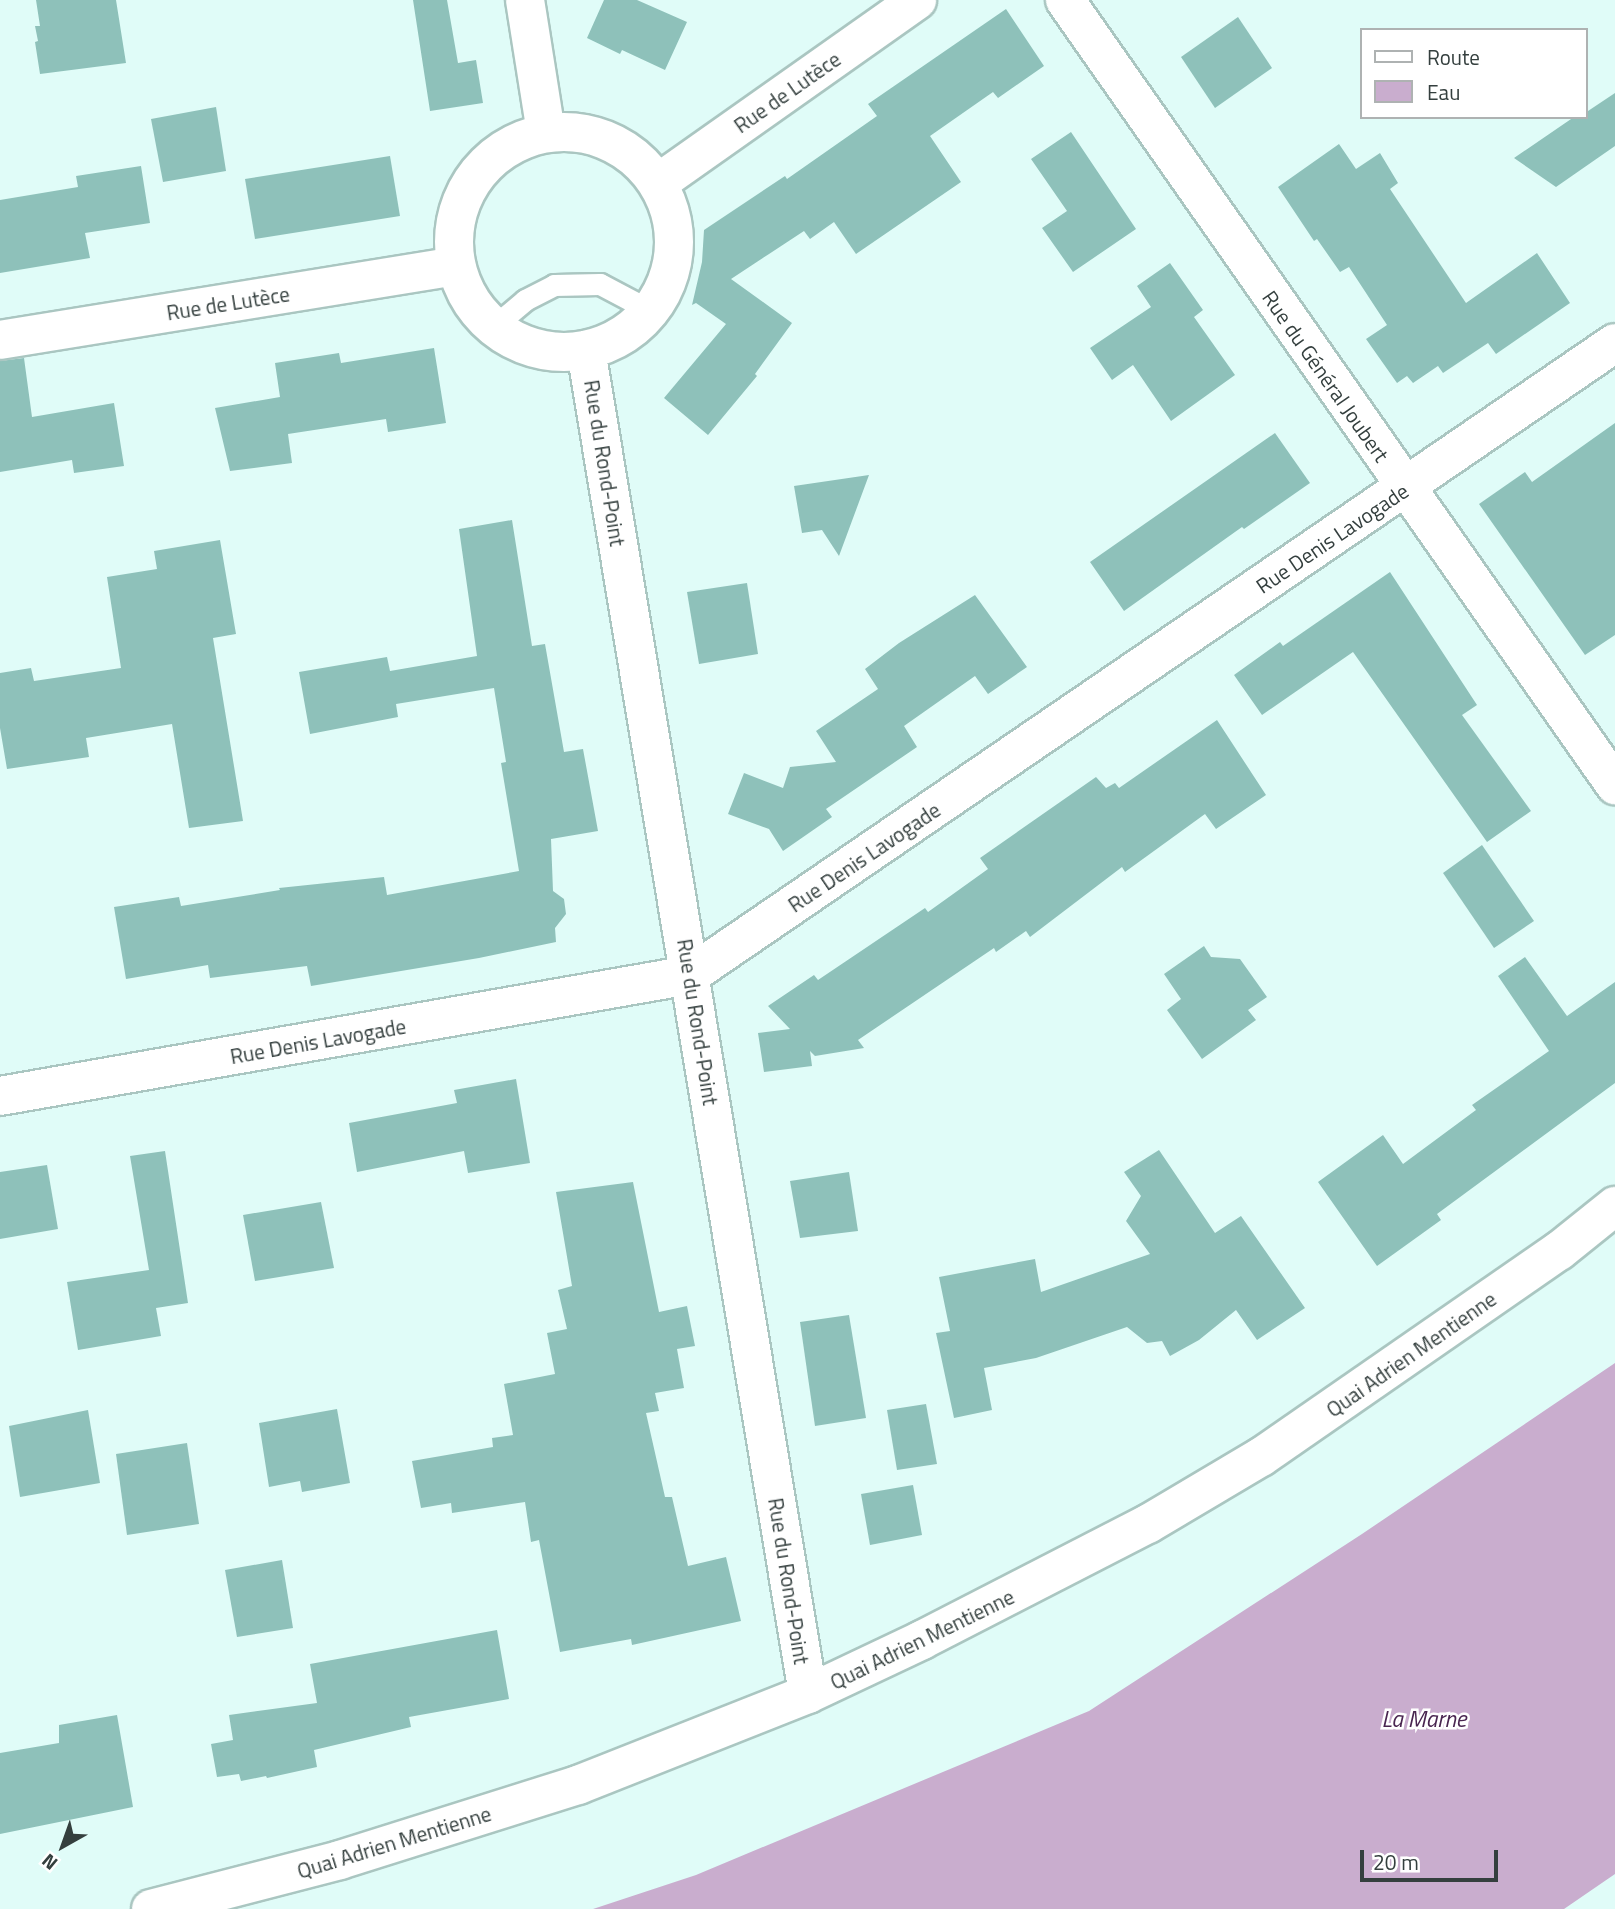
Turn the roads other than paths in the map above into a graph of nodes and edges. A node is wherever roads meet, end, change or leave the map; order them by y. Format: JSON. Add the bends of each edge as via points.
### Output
{"nodes":[{"id":1,"x":525,"y":0,"type":"edge"},
{"id":2,"x":917,"y":0,"type":"edge"},
{"id":3,"x":1065,"y":0,"type":"edge"},
{"id":4,"x":546,"y":132,"type":"junction"},
{"id":5,"x":657,"y":183,"type":"junction"},
{"id":6,"x":456,"y":266,"type":"junction"},
{"id":7,"x":634,"y":302,"type":"dead end"},
{"id":8,"x":505,"y":317,"type":"dead end"},
{"id":9,"x":0,"y":340,"type":"edge"},
{"id":10,"x":1615,"y":343,"type":"edge"},
{"id":11,"x":586,"y":350,"type":"junction"},
{"id":12,"x":1404,"y":488,"type":"junction"},
{"id":13,"x":1615,"y":785,"type":"edge"},
{"id":14,"x":690,"y":975,"type":"junction"},
{"id":15,"x":0,"y":1096,"type":"edge"},
{"id":16,"x":1615,"y":1206,"type":"edge"},
{"id":17,"x":808,"y":1694,"type":"junction"},
{"id":18,"x":151,"y":1909,"type":"edge"}],
"edges":[{"from":1,"to":4,"type":"street"},
{"from":2,"to":5,"type":"street","name":"Rue de Lutèce"},
{"from":3,"to":12,"type":"street","name":"Rue du Général Joubert"},
{"from":4,"to":5,"type":"street","via":[[578,132],[609,141],[637,158]]},
{"from":4,"to":6,"type":"street","via":[[512,144],[483,166],[463,195],[454,230]]},
{"from":5,"to":11,"type":"street","via":[[671,216],[674,251],[665,286],[647,315],[619,338]]},
{"from":6,"to":9,"type":"street","name":"Rue de Lutèce"},
{"from":6,"to":11,"type":"street","via":[[468,298],[490,325],[519,343],[552,352]]},
{"from":7,"to":8,"type":"lane","via":[[600,284],[554,285]]},
{"from":10,"to":12,"type":"street","name":"Rue Denis Lavogade"},
{"from":11,"to":14,"type":"street","name":"Rue du Rond-Point"},
{"from":12,"to":13,"type":"street","name":"Rue du Général Joubert"},
{"from":12,"to":14,"type":"street","name":"Rue Denis Lavogade"},
{"from":14,"to":15,"type":"street","name":"Rue Denis Lavogade"},
{"from":14,"to":17,"type":"street","name":"Rue du Rond-Point"},
{"from":16,"to":17,"type":"street","name":"Quai Adrien Mentienne","via":[[1559,1251],[1261,1457],[1042,1580]]},
{"from":17,"to":18,"type":"street","name":"Quai Adrien Mentienne","via":[[578,1785],[340,1860]]}]}
